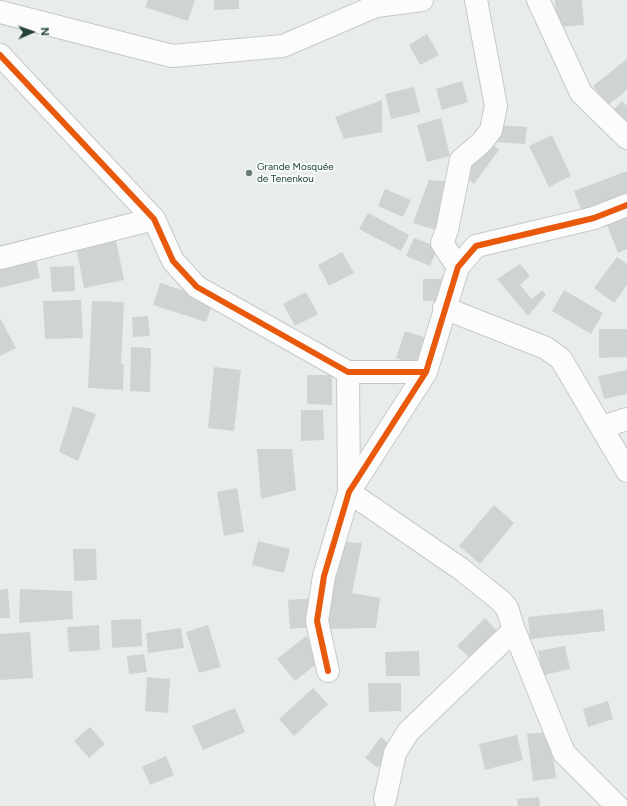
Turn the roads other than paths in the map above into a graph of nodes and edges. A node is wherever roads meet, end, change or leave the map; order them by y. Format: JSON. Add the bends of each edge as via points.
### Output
{"nodes":[{"id":1,"x":422,"y":0,"type":"edge"},
{"id":2,"x":476,"y":0,"type":"edge"},
{"id":3,"x":538,"y":0,"type":"edge"},
{"id":4,"x":0,"y":12,"type":"edge"},
{"id":5,"x":0,"y":56,"type":"edge"},
{"id":6,"x":627,"y":138,"type":"edge"},
{"id":7,"x":627,"y":206,"type":"edge"},
{"id":8,"x":154,"y":219,"type":"junction"},
{"id":9,"x":0,"y":258,"type":"edge"},
{"id":10,"x":458,"y":267,"type":"junction"},
{"id":11,"x":444,"y":308,"type":"junction"},
{"id":12,"x":348,"y":372,"type":"junction"},
{"id":13,"x":426,"y":372,"type":"junction"},
{"id":14,"x":627,"y":419,"type":"edge"},
{"id":15,"x":602,"y":427,"type":"junction"},
{"id":16,"x":627,"y":471,"type":"edge"},
{"id":17,"x":349,"y":492,"type":"junction"},
{"id":18,"x":514,"y":630,"type":"junction"},
{"id":19,"x":328,"y":671,"type":"dead end"},
{"id":20,"x":385,"y":799,"type":"dead end"},
{"id":21,"x":617,"y":806,"type":"edge"}],
"edges":[{"from":1,"to":4,"type":"street","via":[[376,6],[283,46],[172,56]]},
{"from":2,"to":10,"type":"street","via":[[496,106],[491,130],[462,160],[442,243]]},
{"from":3,"to":6,"type":"street","via":[[581,93]]},
{"from":5,"to":8,"type":"street"},
{"from":7,"to":10,"type":"street","via":[[594,218],[476,246]]},
{"from":8,"to":9,"type":"street"},
{"from":8,"to":12,"type":"street","via":[[173,261],[197,287]]},
{"from":10,"to":11,"type":"street"},
{"from":11,"to":13,"type":"street"},
{"from":11,"to":15,"type":"street","via":[[546,348],[561,359]]},
{"from":12,"to":13,"type":"street"},
{"from":12,"to":17,"type":"street"},
{"from":13,"to":17,"type":"street"},
{"from":14,"to":15,"type":"street"},
{"from":15,"to":16,"type":"street"},
{"from":17,"to":18,"type":"street","via":[[461,569],[502,601]]},
{"from":17,"to":19,"type":"street","via":[[324,576],[317,621]]},
{"from":18,"to":20,"type":"street","via":[[408,732],[395,753]]},
{"from":18,"to":21,"type":"street","via":[[564,754]]}]}
